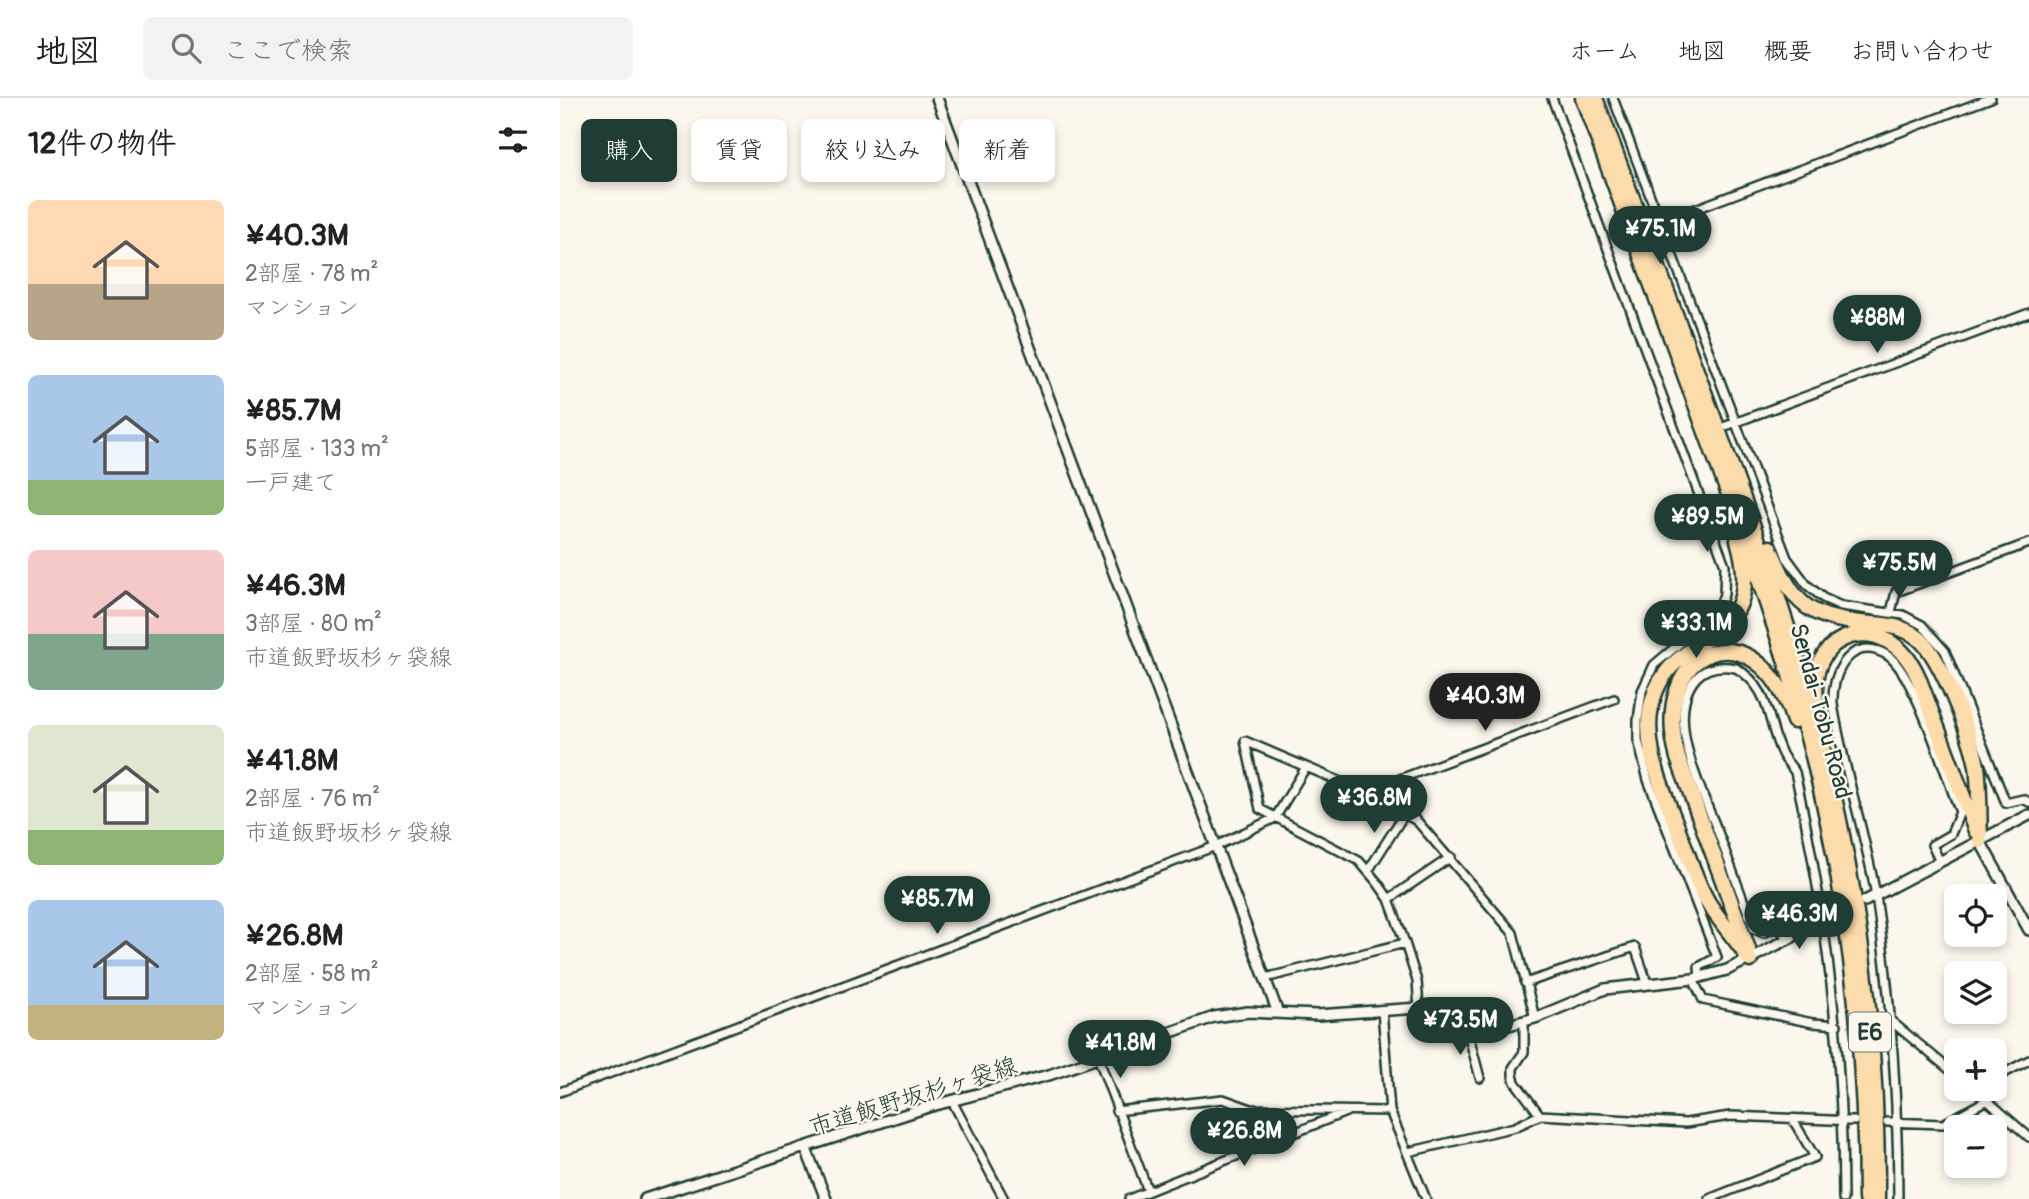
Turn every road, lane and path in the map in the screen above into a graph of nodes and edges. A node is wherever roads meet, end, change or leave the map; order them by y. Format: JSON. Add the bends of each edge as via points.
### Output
{"nodes":[{"id":1,"x":937,"y":98,"type":"edge"},
{"id":2,"x":1552,"y":98,"type":"edge"},
{"id":3,"x":1583,"y":98,"type":"edge"},
{"id":4,"x":1595,"y":98,"type":"edge"},
{"id":5,"x":1613,"y":98,"type":"edge"},
{"id":6,"x":1991,"y":98,"type":"edge"},
{"id":7,"x":1658,"y":222,"type":"junction"},
{"id":8,"x":1650,"y":226,"type":"dead end"},
{"id":9,"x":2029,"y":313,"type":"edge"},
{"id":10,"x":1700,"y":398,"type":"junction"},
{"id":11,"x":1735,"y":424,"type":"junction"},
{"id":12,"x":1726,"y":426,"type":"dead end"},
{"id":13,"x":2029,"y":543,"type":"edge"},
{"id":14,"x":1891,"y":612,"type":"junction"},
{"id":15,"x":1614,"y":699,"type":"dead end"},
{"id":16,"x":1306,"y":768,"type":"junction"},
{"id":17,"x":1365,"y":792,"type":"junction"},
{"id":18,"x":2029,"y":802,"type":"edge"},
{"id":19,"x":1405,"y":813,"type":"junction"},
{"id":20,"x":2029,"y":815,"type":"edge"},
{"id":21,"x":1275,"y":818,"type":"junction"},
{"id":22,"x":1980,"y":841,"type":"junction"},
{"id":23,"x":1216,"y":846,"type":"junction"},
{"id":24,"x":1451,"y":857,"type":"junction"},
{"id":25,"x":1940,"y":862,"type":"junction"},
{"id":26,"x":1848,"y":867,"type":"junction"},
{"id":27,"x":1368,"y":871,"type":"junction"},
{"id":28,"x":1839,"y":881,"type":"junction"},
{"id":29,"x":1875,"y":895,"type":"junction"},
{"id":30,"x":1389,"y":900,"type":"junction"},
{"id":31,"x":1865,"y":901,"type":"dead end"},
{"id":32,"x":1829,"y":918,"type":"junction"},
{"id":33,"x":2029,"y":930,"type":"edge"},
{"id":34,"x":1788,"y":940,"type":"junction"},
{"id":35,"x":1405,"y":943,"type":"junction"},
{"id":36,"x":1750,"y":960,"type":"junction"},
{"id":37,"x":1265,"y":978,"type":"junction"},
{"id":38,"x":1696,"y":979,"type":"junction"},
{"id":39,"x":1647,"y":982,"type":"junction"},
{"id":40,"x":1525,"y":984,"type":"junction"},
{"id":41,"x":1419,"y":1008,"type":"junction"},
{"id":42,"x":1382,"y":1010,"type":"junction"},
{"id":43,"x":1278,"y":1013,"type":"junction"},
{"id":44,"x":1535,"y":1018,"type":"junction"},
{"id":45,"x":1524,"y":1021,"type":"junction"},
{"id":46,"x":1891,"y":1021,"type":"junction"},
{"id":47,"x":1837,"y":1025,"type":"junction"},
{"id":48,"x":1467,"y":1029,"type":"junction"},
{"id":49,"x":1098,"y":1057,"type":"junction"},
{"id":50,"x":2029,"y":1060,"type":"edge"},
{"id":51,"x":1944,"y":1064,"type":"edge"},
{"id":52,"x":2007,"y":1072,"type":"edge"},
{"id":53,"x":1480,"y":1078,"type":"dead end"},
{"id":54,"x":560,"y":1092,"type":"edge"},
{"id":55,"x":952,"y":1101,"type":"junction"},
{"id":56,"x":1985,"y":1101,"type":"edge"},
{"id":57,"x":1988,"y":1101,"type":"edge"},
{"id":58,"x":1116,"y":1111,"type":"junction"},
{"id":59,"x":1349,"y":1111,"type":"junction"},
{"id":60,"x":1390,"y":1111,"type":"junction"},
{"id":61,"x":1540,"y":1115,"type":"junction"},
{"id":62,"x":1793,"y":1120,"type":"junction"},
{"id":63,"x":1843,"y":1121,"type":"junction"},
{"id":64,"x":1854,"y":1122,"type":"dead end"},
{"id":65,"x":1887,"y":1122,"type":"dead end"},
{"id":66,"x":1898,"y":1122,"type":"junction"},
{"id":67,"x":2029,"y":1137,"type":"edge"},
{"id":68,"x":806,"y":1149,"type":"junction"},
{"id":69,"x":1408,"y":1152,"type":"junction"},
{"id":70,"x":1148,"y":1191,"type":"junction"},
{"id":71,"x":645,"y":1199,"type":"edge"},
{"id":72,"x":826,"y":1199,"type":"edge"},
{"id":73,"x":1004,"y":1199,"type":"edge"},
{"id":74,"x":1129,"y":1199,"type":"edge"},
{"id":75,"x":1426,"y":1199,"type":"edge"},
{"id":76,"x":1709,"y":1199,"type":"edge"},
{"id":77,"x":1843,"y":1199,"type":"edge"},
{"id":78,"x":1866,"y":1199,"type":"edge"},
{"id":79,"x":1877,"y":1199,"type":"edge"},
{"id":80,"x":1898,"y":1199,"type":"edge"}],
"edges":[{"from":1,"to":23,"type":"street"},
{"from":2,"to":38,"type":"street","via":[[1725,565],[1718,611],[1654,665],[1639,703],[1638,740],[1648,780],[1717,957],[1699,967]]},
{"from":3,"to":10,"type":"highway","name":"Sendai-Tobu Road","number":"E6"},
{"from":4,"to":10,"type":"highway","name":"Sendai-Tobu Road","number":"E6"},
{"from":5,"to":7,"type":"street"},
{"from":6,"to":7,"type":"street"},
{"from":7,"to":8,"type":"street"},
{"from":7,"to":11,"type":"street"},
{"from":9,"to":11,"type":"street"},
{"from":10,"to":22,"type":"highway","via":[[1777,565],[1799,600],[1829,619],[1907,631],[1935,657],[1975,756]]},
{"from":10,"to":26,"type":"highway","name":"Sendai-Tobu Road","number":"E6","via":[[1797,657]]},
{"from":10,"to":28,"type":"highway","name":"Sendai-Tobu Road","number":"E6","via":[[1782,650],[1814,762]]},
{"from":10,"to":36,"type":"highway","via":[[1741,548],[1742,591],[1729,622],[1671,668],[1658,684],[1650,740],[1657,774],[1703,894]]},
{"from":11,"to":12,"type":"street"},
{"from":11,"to":14,"type":"street","via":[[1783,550],[1797,573],[1828,601]]},
{"from":13,"to":14,"type":"street","via":[[1896,592]]},
{"from":14,"to":18,"type":"street","via":[[1922,625],[1935,637],[1947,656],[2006,803]]},
{"from":15,"to":17,"type":"street"},
{"from":16,"to":17,"type":"street"},
{"from":16,"to":21,"type":"street"},
{"from":16,"to":21,"type":"street","via":[[1245,741],[1260,809]]},
{"from":17,"to":19,"type":"street"},
{"from":19,"to":24,"type":"street"},
{"from":19,"to":27,"type":"street"},
{"from":20,"to":22,"type":"street"},
{"from":21,"to":23,"type":"street"},
{"from":21,"to":27,"type":"street","via":[[1359,861]]},
{"from":22,"to":25,"type":"street"},
{"from":22,"to":26,"type":"highway","via":[[1908,657],[1886,638],[1853,636],[1827,652],[1815,680],[1842,811]]},
{"from":22,"to":33,"type":"street"},
{"from":23,"to":37,"type":"street"},
{"from":23,"to":54,"type":"street"},
{"from":24,"to":30,"type":"street"},
{"from":24,"to":40,"type":"street","via":[[1513,933]]},
{"from":25,"to":29,"type":"street"},
{"from":25,"to":29,"type":"street","via":[[1933,845],[1951,834],[1960,812],[1914,695],[1902,669],[1888,656],[1874,651],[1854,654],[1837,669],[1832,704]]},
{"from":26,"to":79,"type":"highway","name":"Sendai-Tobu Road","number":"E6","via":[[1870,1031]]},
{"from":27,"to":30,"type":"street"},
{"from":28,"to":36,"type":"highway","via":[[1793,717],[1775,678],[1763,664],[1742,653],[1725,650],[1700,658],[1688,668],[1677,690],[1676,749]]},
{"from":28,"to":78,"type":"highway","name":"Sendai-Tobu Road","number":"E6","via":[[1857,1018]]},
{"from":29,"to":31,"type":"street"},
{"from":29,"to":46,"type":"street"},
{"from":30,"to":35,"type":"street"},
{"from":32,"to":34,"type":"street"},
{"from":32,"to":34,"type":"street","via":[[1795,772],[1782,754],[1764,695],[1736,668],[1710,668],[1698,676],[1687,696],[1687,750],[1754,929],[1763,933],[1778,926]]},
{"from":32,"to":47,"type":"street"},
{"from":34,"to":36,"type":"street"},
{"from":35,"to":37,"type":"street"},
{"from":35,"to":41,"type":"street","via":[[1417,981]]},
{"from":36,"to":38,"type":"street"},
{"from":37,"to":43,"type":"street"},
{"from":38,"to":39,"type":"street"},
{"from":38,"to":47,"type":"street","via":[[1703,1000]]},
{"from":39,"to":40,"type":"street","via":[[1635,947]]},
{"from":39,"to":44,"type":"street","via":[[1591,993]]},
{"from":40,"to":44,"type":"street"},
{"from":41,"to":42,"type":"street","name":"市道飯野坂杉ヶ袋線"},
{"from":41,"to":48,"type":"street","name":"市道飯野坂杉ヶ袋線"},
{"from":42,"to":43,"type":"street","name":"市道飯野坂杉ヶ袋線"},
{"from":42,"to":60,"type":"street"},
{"from":43,"to":49,"type":"street","name":"市道飯野坂杉ヶ袋線","via":[[1214,1017]]},
{"from":44,"to":45,"type":"street"},
{"from":45,"to":48,"type":"street"},
{"from":45,"to":61,"type":"street","via":[[1524,1052],[1513,1075]]},
{"from":46,"to":51,"type":"street"},
{"from":46,"to":66,"type":"street"},
{"from":47,"to":63,"type":"street"},
{"from":48,"to":53,"type":"street"},
{"from":49,"to":55,"type":"street","name":"市道飯野坂杉ヶ袋線"},
{"from":49,"to":58,"type":"street"},
{"from":50,"to":52,"type":"street"},
{"from":55,"to":68,"type":"street","name":"市道飯野坂杉ヶ袋線"},
{"from":55,"to":73,"type":"street"},
{"from":56,"to":66,"type":"street","via":[[1943,1124]]},
{"from":57,"to":67,"type":"street"},
{"from":58,"to":59,"type":"street","via":[[1223,1099],[1251,1109]]},
{"from":58,"to":70,"type":"street"},
{"from":59,"to":60,"type":"street"},
{"from":59,"to":70,"type":"street"},
{"from":60,"to":69,"type":"street"},
{"from":61,"to":62,"type":"street","via":[[1686,1123],[1730,1116]]},
{"from":61,"to":69,"type":"street","via":[[1515,1127]]},
{"from":62,"to":63,"type":"street"},
{"from":62,"to":76,"type":"street","via":[[1815,1157]]},
{"from":63,"to":64,"type":"street"},
{"from":63,"to":77,"type":"street"},
{"from":65,"to":66,"type":"street"},
{"from":66,"to":80,"type":"street"},
{"from":68,"to":71,"type":"street","name":"市道飯野坂杉ヶ袋線"},
{"from":68,"to":72,"type":"street"},
{"from":69,"to":75,"type":"street"},
{"from":70,"to":74,"type":"street"}]}
